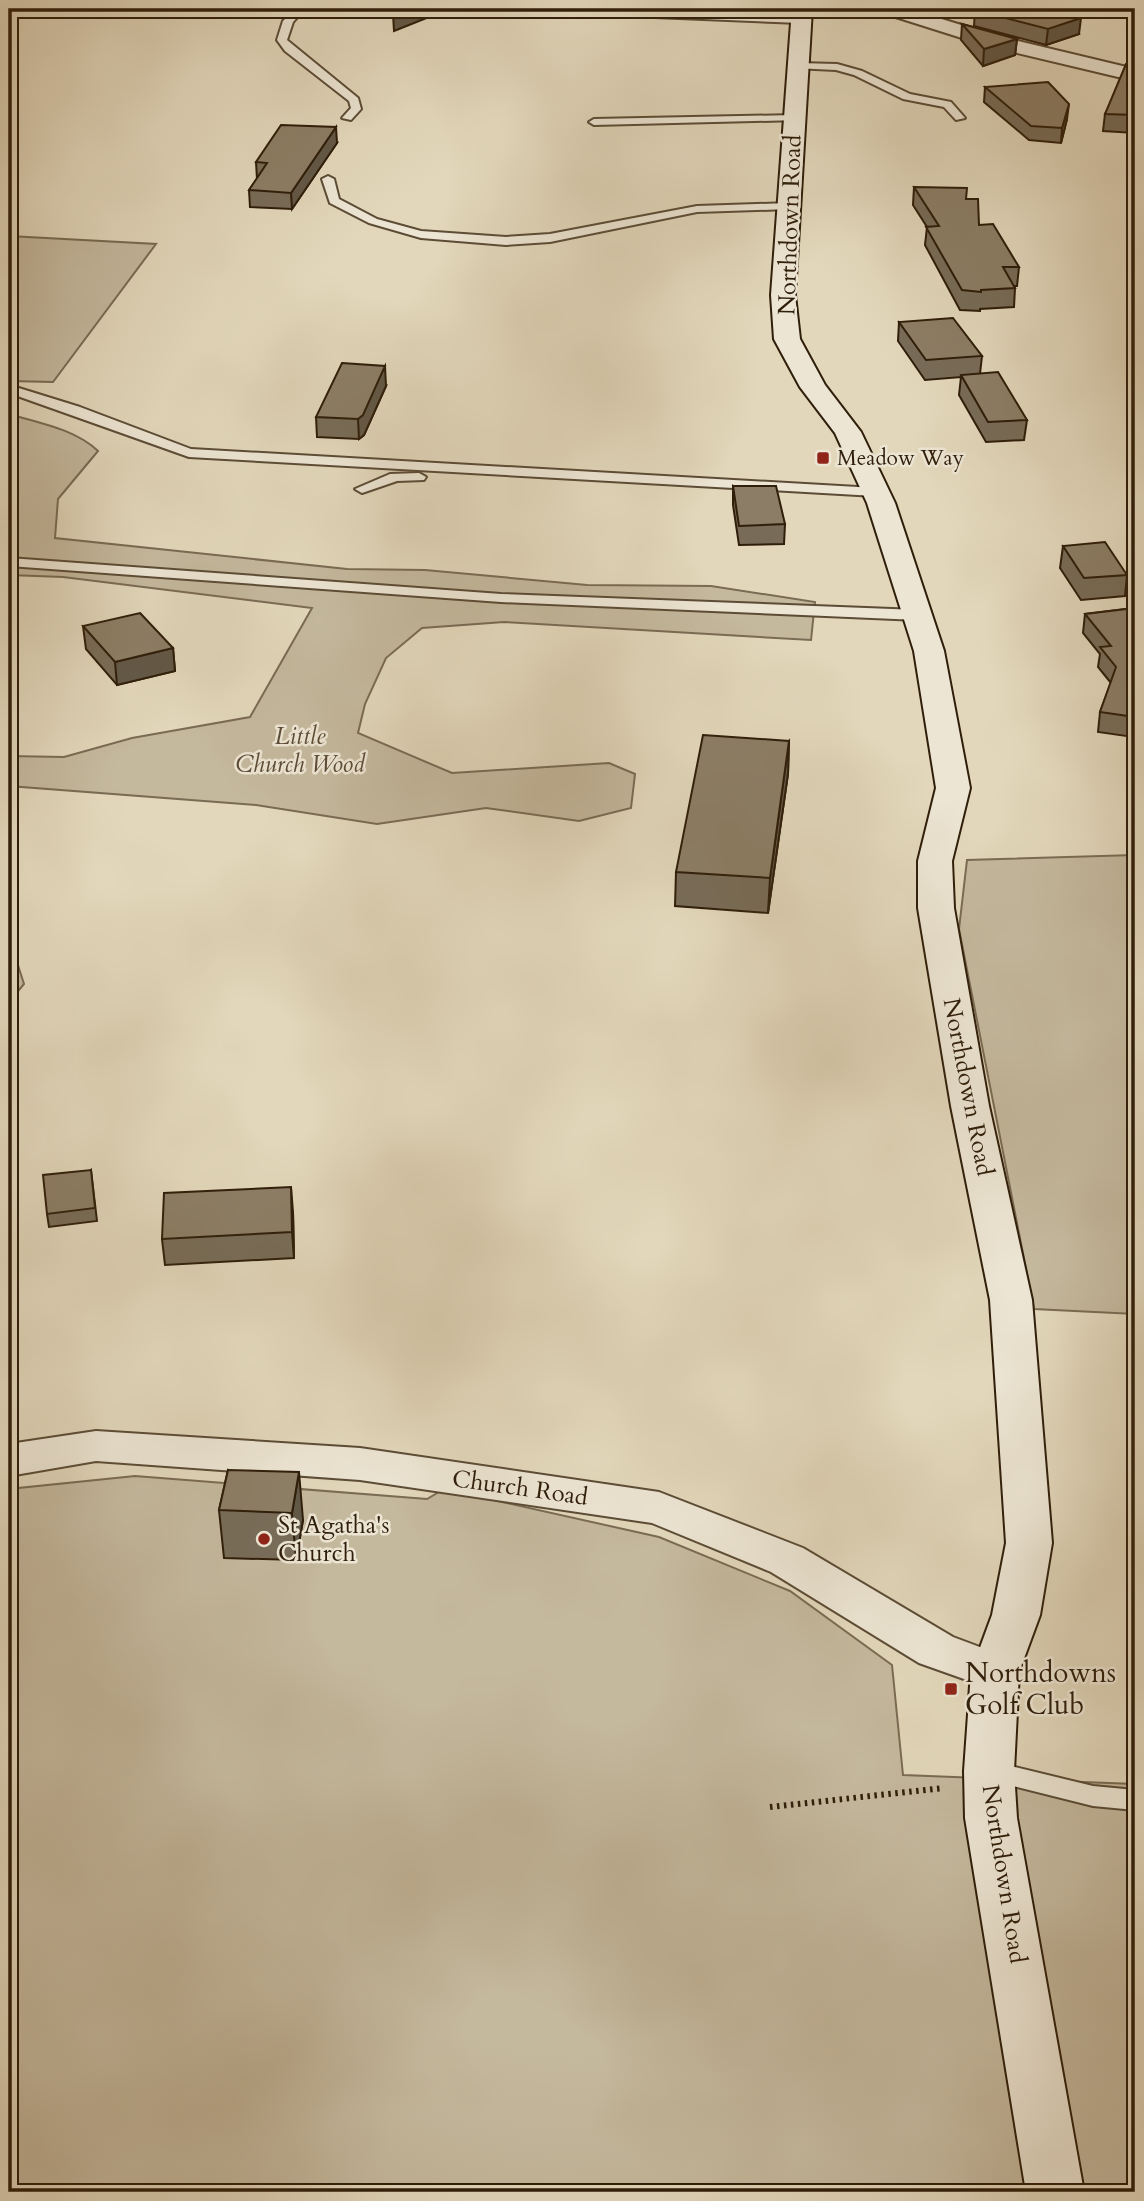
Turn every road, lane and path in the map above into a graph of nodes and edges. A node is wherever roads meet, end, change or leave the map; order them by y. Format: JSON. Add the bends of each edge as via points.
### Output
{"nodes":[{"id":1,"x":300,"y":9,"type":"edge"},
{"id":2,"x":606,"y":9,"type":"edge"},
{"id":3,"x":890,"y":9,"type":"edge"},
{"id":4,"x":801,"y":13,"type":"edge"},
{"id":5,"x":797,"y":66,"type":"junction"},
{"id":6,"x":1135,"y":75,"type":"edge"},
{"id":7,"x":346,"y":118,"type":"dead end"},
{"id":8,"x":795,"y":118,"type":"junction"},
{"id":9,"x":960,"y":118,"type":"dead end"},
{"id":10,"x":594,"y":122,"type":"dead end"},
{"id":11,"x":328,"y":179,"type":"dead end"},
{"id":12,"x":789,"y":206,"type":"junction"},
{"id":13,"x":9,"y":389,"type":"edge"},
{"id":14,"x":362,"y":489,"type":"dead end"},
{"id":15,"x":878,"y":498,"type":"junction"},
{"id":16,"x":9,"y":562,"type":"edge"},
{"id":17,"x":918,"y":615,"type":"junction"},
{"id":18,"x":9,"y":1460,"type":"edge"},
{"id":19,"x":995,"y":1672,"type":"junction"},
{"id":20,"x":990,"y":1780,"type":"junction"},
{"id":21,"x":1135,"y":1800,"type":"edge"},
{"id":22,"x":771,"y":1807,"type":"dead end"},
{"id":23,"x":1055,"y":2192,"type":"edge"}],
"edges":[{"from":1,"to":7,"type":"lane","via":[[292,14],[282,40],[354,100],[356,109]]},
{"from":2,"to":4,"type":"street"},
{"from":3,"to":6,"type":"street","via":[[991,41]]},
{"from":4,"to":5,"type":"street","name":"Northdown Road"},
{"from":5,"to":8,"type":"street","name":"Northdown Road"},
{"from":5,"to":9,"type":"lane","via":[[838,67],[858,73],[907,97],[947,104]]},
{"from":8,"to":10,"type":"lane"},
{"from":8,"to":12,"type":"street","name":"Northdown Road"},
{"from":11,"to":12,"type":"lane","via":[[334,201],[373,221],[421,234],[506,241],[550,238],[697,209]]},
{"from":12,"to":15,"type":"street","name":"Northdown Road","via":[[783,295],[787,339],[813,387],[848,432]]},
{"from":13,"to":15,"type":"lane","via":[[189,453]]},
{"from":14,"to":15,"type":"lane","via":[[395,477],[435,477]]},
{"from":15,"to":17,"type":"street","name":"Northdown Road"},
{"from":16,"to":17,"type":"lane","via":[[501,598]]},
{"from":17,"to":19,"type":"street","name":"Northdown Road","via":[[929,651],[953,788],[935,861],[936,908],[970,1106],[1011,1300],[1028,1529],[1016,1615]]},
{"from":18,"to":19,"type":"street","name":"Church Road","via":[[96,1446],[360,1464],[659,1508],[787,1560],[936,1650]]},
{"from":19,"to":20,"type":"street","name":"Northdown Road"},
{"from":20,"to":21,"type":"lane"},
{"from":20,"to":22,"type":"path"},
{"from":20,"to":23,"type":"street","name":"Northdown Road","via":[[1001,1885]]}]}
